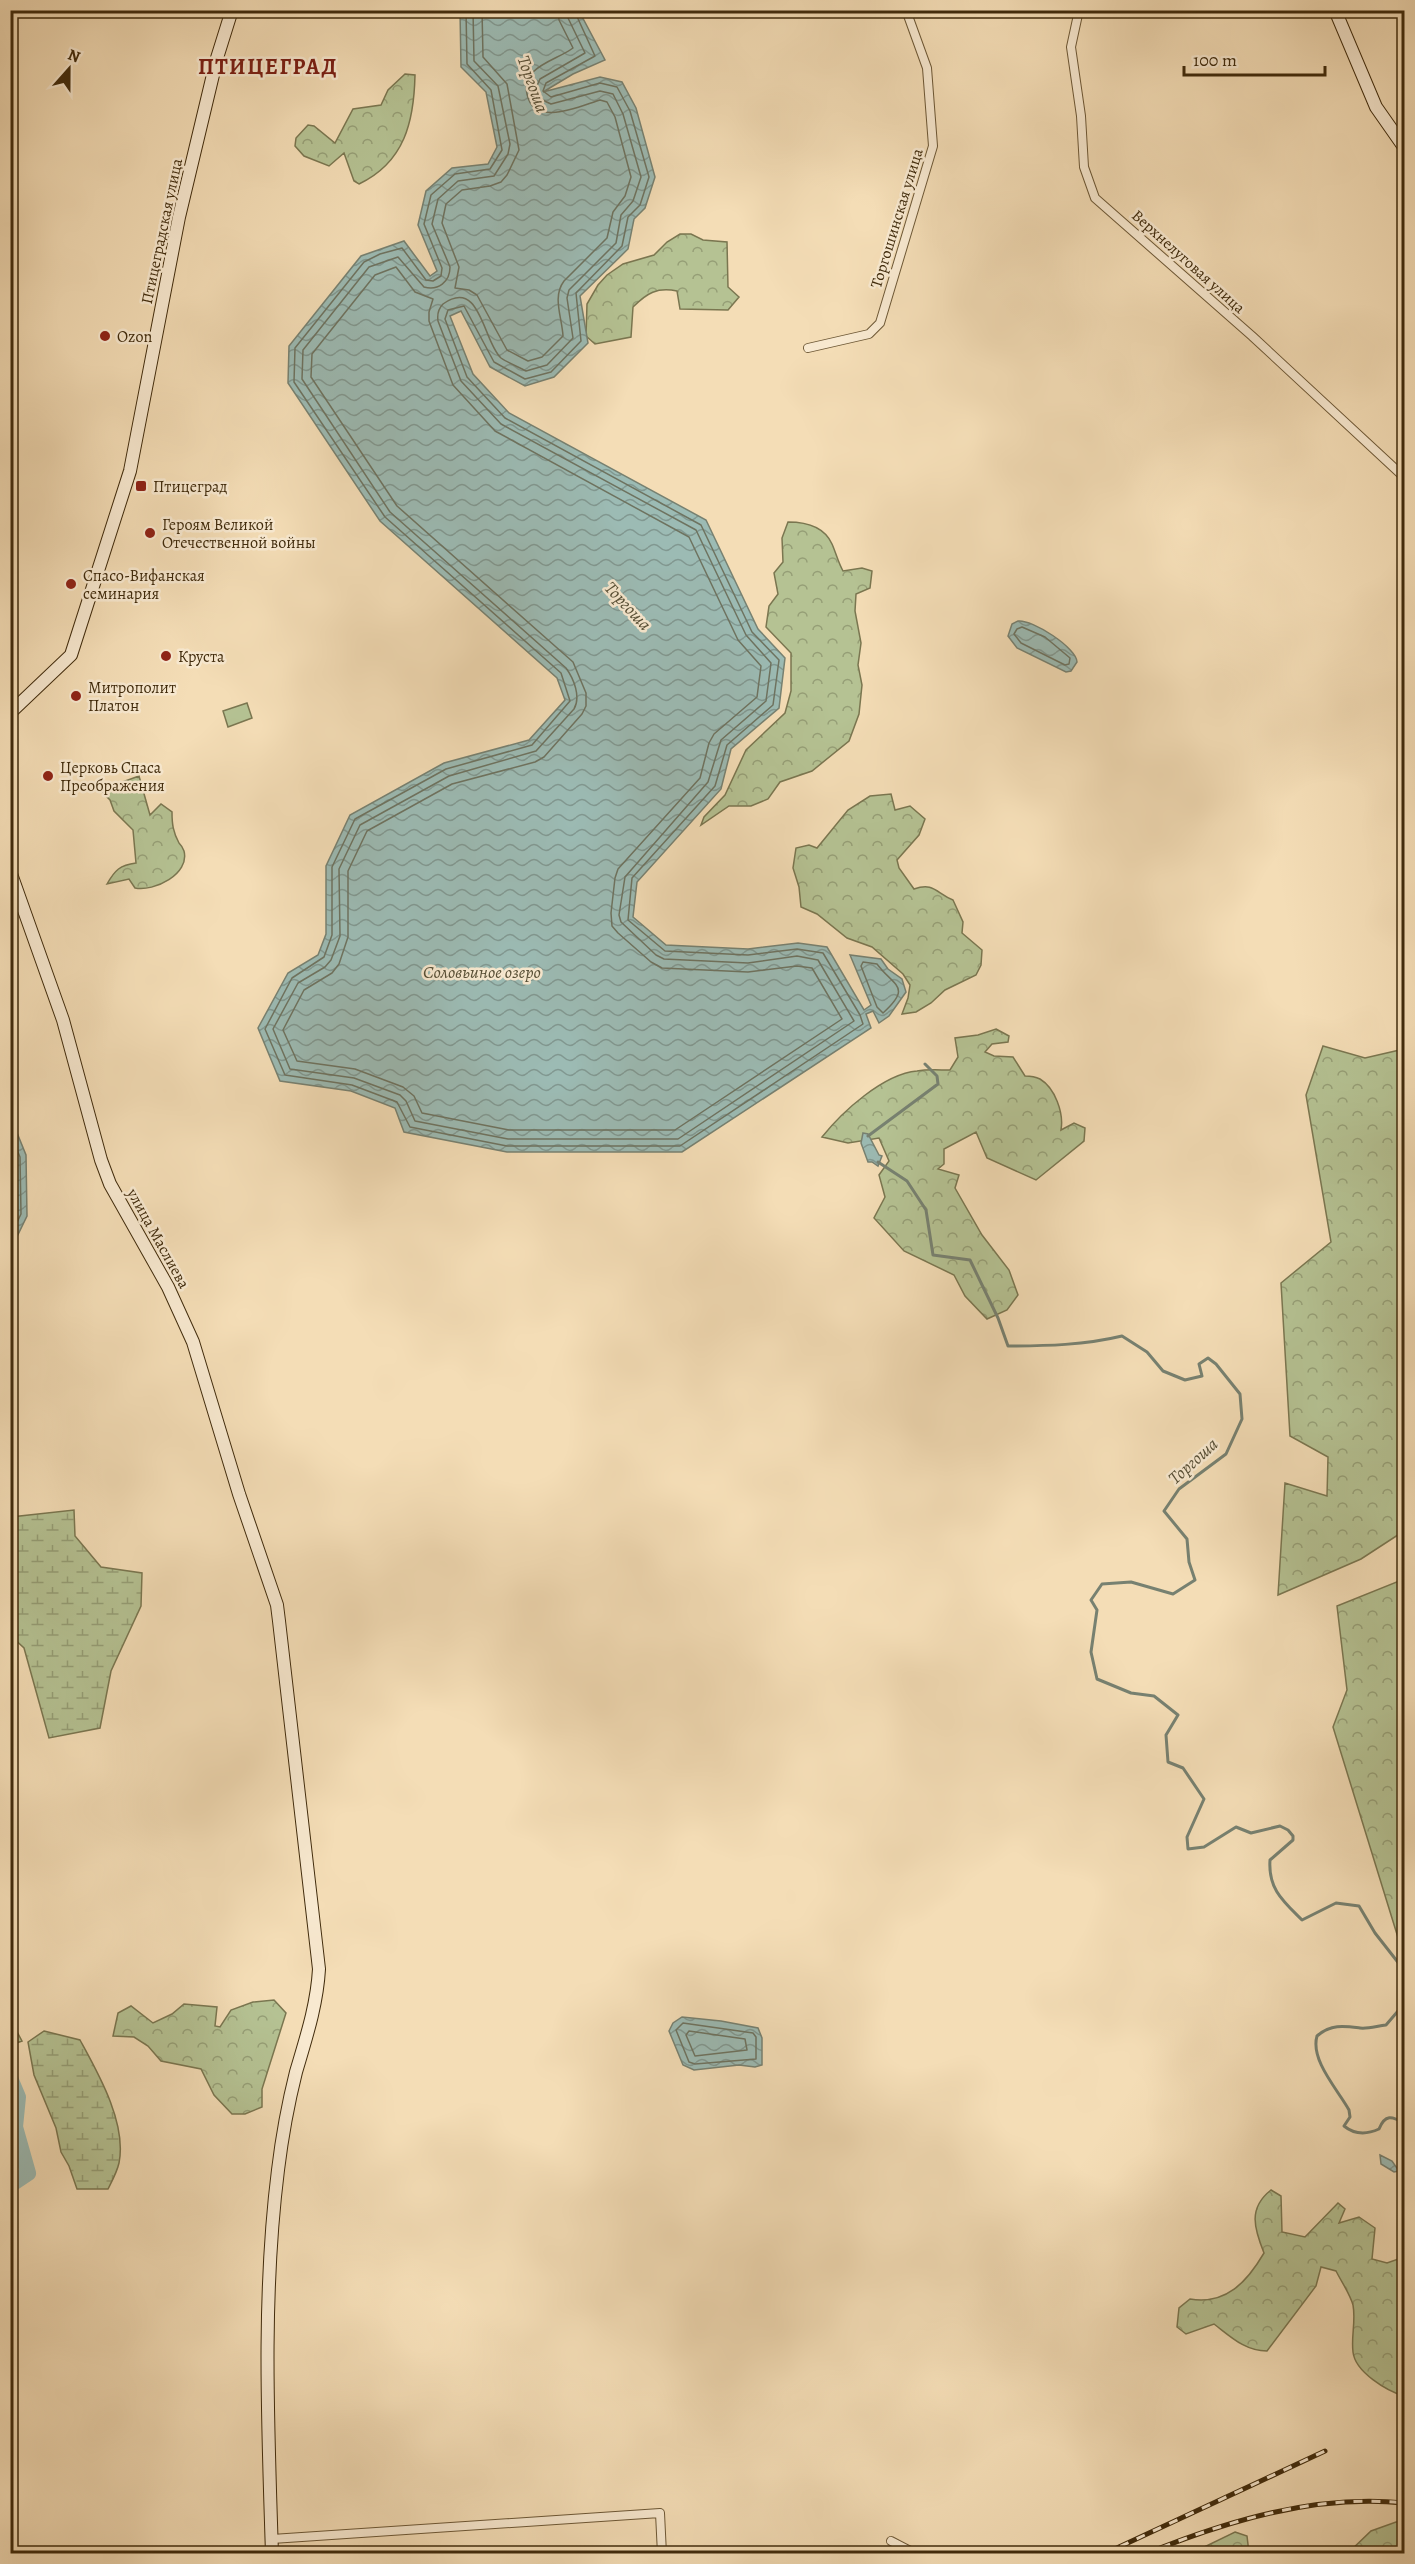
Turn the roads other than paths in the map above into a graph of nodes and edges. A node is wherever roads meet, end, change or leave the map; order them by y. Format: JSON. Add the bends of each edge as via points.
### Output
{"nodes":[{"id":1,"x":232,"y":10,"type":"edge"},
{"id":2,"x":906,"y":10,"type":"edge"},
{"id":3,"x":1079,"y":10,"type":"edge"},
{"id":4,"x":1335,"y":10,"type":"edge"},
{"id":5,"x":1404,"y":147,"type":"edge"},
{"id":6,"x":808,"y":348,"type":"dead end"},
{"id":7,"x":1404,"y":477,"type":"edge"},
{"id":8,"x":10,"y":713,"type":"edge"},
{"id":9,"x":10,"y":871,"type":"edge"},
{"id":10,"x":272,"y":2539,"type":"junction"},
{"id":11,"x":891,"y":2541,"type":"dead end"},
{"id":12,"x":272,"y":2553,"type":"edge"},
{"id":13,"x":662,"y":2553,"type":"edge"},
{"id":14,"x":916,"y":2553,"type":"edge"}],
"edges":[{"from":1,"to":8,"type":"street","name":"Птицеградская улица","via":[[179,217],[130,471],[71,655]]},
{"from":2,"to":6,"type":"street","name":"Торгошинская улица","via":[[927,68],[933,146],[880,322],[868,334]]},
{"from":3,"to":7,"type":"street","name":"Верхнелуговая улица","via":[[1071,47],[1084,167],[1095,198]]},
{"from":4,"to":5,"type":"street","via":[[1376,106]]},
{"from":9,"to":10,"type":"street","name":"улица Маслиева","via":[[63,1020],[110,1184],[168,1287],[193,1342],[277,1605],[319,1970],[315,2003],[290,2095],[278,2174],[268,2309]]},
{"from":10,"to":12,"type":"street","name":"улица Маслиева"},
{"from":10,"to":13,"type":"street","via":[[660,2513]]},
{"from":11,"to":14,"type":"street"}]}
